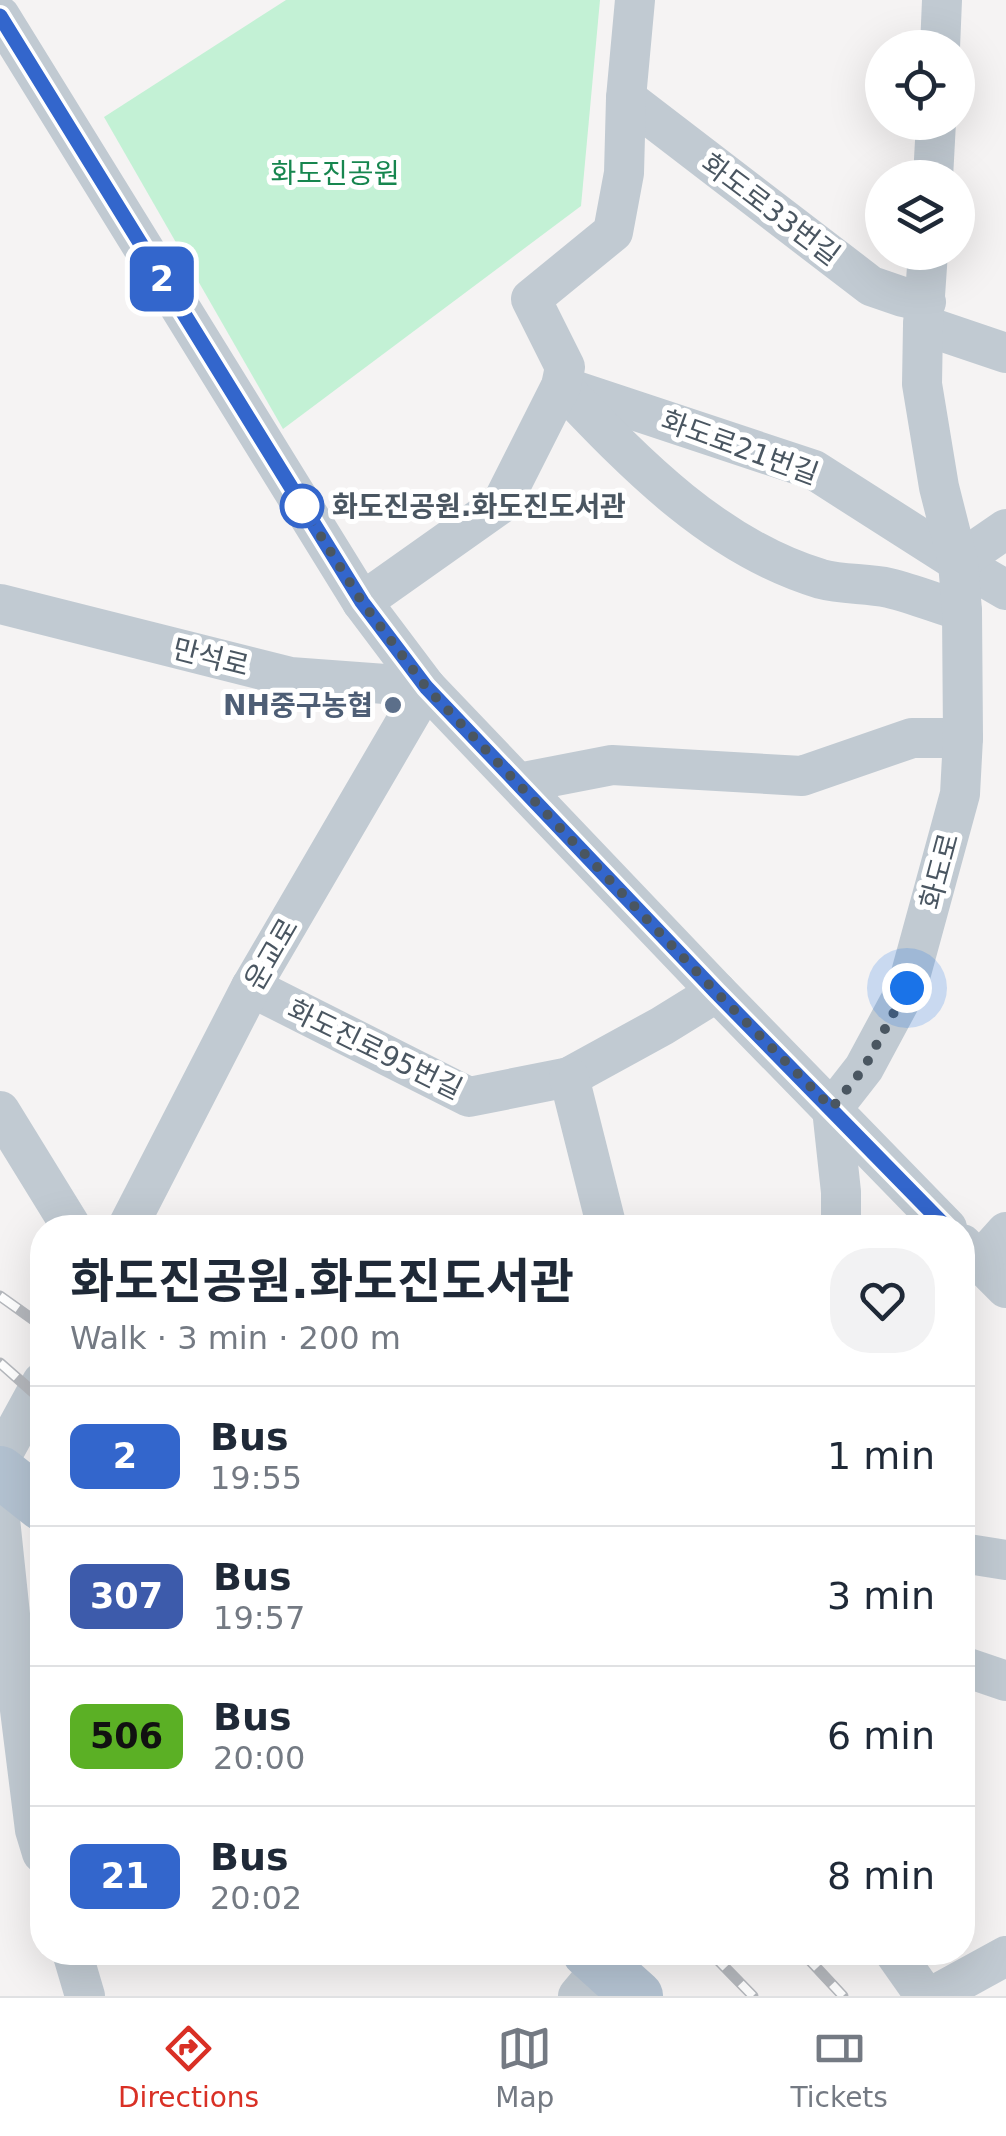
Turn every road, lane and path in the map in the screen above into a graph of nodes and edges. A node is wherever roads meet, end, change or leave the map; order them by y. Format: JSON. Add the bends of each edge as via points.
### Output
{"nodes":[{"id":1,"x":634,"y":0,"type":"edge"},
{"id":2,"x":942,"y":0,"type":"edge"},
{"id":3,"x":0,"y":16,"type":"edge"},
{"id":4,"x":941,"y":30,"type":"edge"},
{"id":5,"x":626,"y":98,"type":"junction"},
{"id":6,"x":927,"y":270,"type":"edge"},
{"id":7,"x":924,"y":314,"type":"junction"},
{"id":8,"x":1006,"y":353,"type":"edge"},
{"id":9,"x":562,"y":386,"type":"junction"},
{"id":10,"x":1006,"y":529,"type":"edge"},
{"id":11,"x":958,"y":562,"type":"junction"},
{"id":12,"x":1006,"y":590,"type":"edge"},
{"id":13,"x":362,"y":602,"type":"junction"},
{"id":14,"x":0,"y":604,"type":"edge"},
{"id":15,"x":962,"y":611,"type":"junction"},
{"id":16,"x":426,"y":687,"type":"junction"},
{"id":17,"x":963,"y":738,"type":"junction"},
{"id":18,"x":520,"y":784,"type":"junction"},
{"id":19,"x":252,"y":987,"type":"junction"},
{"id":20,"x":716,"y":992,"type":"junction"},
{"id":21,"x":569,"y":1078,"type":"junction"},
{"id":22,"x":832,"y":1108,"type":"junction"},
{"id":23,"x":0,"y":1110,"type":"edge"},
{"id":24,"x":64,"y":1215,"type":"edge"},
{"id":25,"x":133,"y":1215,"type":"edge"},
{"id":26,"x":604,"y":1215,"type":"edge"},
{"id":27,"x":841,"y":1215,"type":"edge"},
{"id":28,"x":935,"y":1215,"type":"edge"},
{"id":29,"x":1006,"y":1232,"type":"edge"},
{"id":30,"x":983,"y":1265,"type":"edge"},
{"id":31,"x":30,"y":1403,"type":"edge"},
{"id":32,"x":0,"y":1459,"type":"edge"},
{"id":33,"x":0,"y":1472,"type":"edge"},
{"id":34,"x":30,"y":1496,"type":"edge"},
{"id":35,"x":0,"y":1519,"type":"edge"},
{"id":36,"x":975,"y":1555,"type":"edge"},
{"id":37,"x":1006,"y":1560,"type":"edge"},
{"id":38,"x":3,"y":1578,"type":"edge"},
{"id":39,"x":975,"y":1670,"type":"edge"},
{"id":40,"x":1006,"y":1681,"type":"edge"},
{"id":41,"x":30,"y":1784,"type":"edge"},
{"id":42,"x":1006,"y":1956,"type":"edge"},
{"id":43,"x":76,"y":1965,"type":"edge"},
{"id":44,"x":903,"y":1965,"type":"edge"},
{"id":45,"x":85,"y":1996,"type":"edge"},
{"id":46,"x":925,"y":1996,"type":"edge"},
{"id":47,"x":932,"y":1996,"type":"edge"}],
"edges":[{"from":1,"to":5,"type":"street"},
{"from":2,"to":4,"type":"street"},
{"from":3,"to":13,"type":"street"},
{"from":5,"to":7,"type":"street","name":"화도로33번길","via":[[871,286]]},
{"from":5,"to":9,"type":"street","via":[[624,174],[613,232],[532,299],[565,366]]},
{"from":6,"to":7,"type":"street","name":"화도로"},
{"from":7,"to":8,"type":"street"},
{"from":7,"to":11,"type":"street","name":"화도로","via":[[922,384]]},
{"from":9,"to":11,"type":"street","name":"화도로21번길","via":[[814,470]]},
{"from":9,"to":13,"type":"street","via":[[502,503]]},
{"from":9,"to":15,"type":"street","via":[[614,442],[703,519],[764,556],[823,580],[888,588]]},
{"from":10,"to":11,"type":"street"},
{"from":11,"to":12,"type":"street","name":"화도로21번길"},
{"from":11,"to":15,"type":"street","name":"화도로"},
{"from":13,"to":16,"type":"street"},
{"from":14,"to":16,"type":"street","name":"만석로","via":[[290,677]]},
{"from":15,"to":17,"type":"street","name":"화도로"},
{"from":16,"to":18,"type":"street"},
{"from":16,"to":19,"type":"street","name":"운교로"},
{"from":17,"to":18,"type":"street","via":[[912,738],[802,776],[612,765]]},
{"from":17,"to":22,"type":"street","name":"화도로","via":[[960,794],[907,988],[864,1068]]},
{"from":18,"to":20,"type":"street"},
{"from":19,"to":21,"type":"street","name":"화도진로95번길","via":[[469,1097]]},
{"from":19,"to":25,"type":"street","name":"운교로"},
{"from":20,"to":21,"type":"street","name":"화도진로95번길"},
{"from":20,"to":22,"type":"street"},
{"from":21,"to":26,"type":"street"},
{"from":22,"to":27,"type":"street"},
{"from":22,"to":28,"type":"street"},
{"from":23,"to":24,"type":"street"},
{"from":29,"to":30,"type":"street"},
{"from":31,"to":32,"type":"street"},
{"from":33,"to":34,"type":"main road"},
{"from":35,"to":38,"type":"street"},
{"from":36,"to":37,"type":"street"},
{"from":38,"to":41,"type":"street"},
{"from":39,"to":40,"type":"street"},
{"from":42,"to":47,"type":"street"},
{"from":43,"to":45,"type":"street"},
{"from":44,"to":46,"type":"street"}]}
